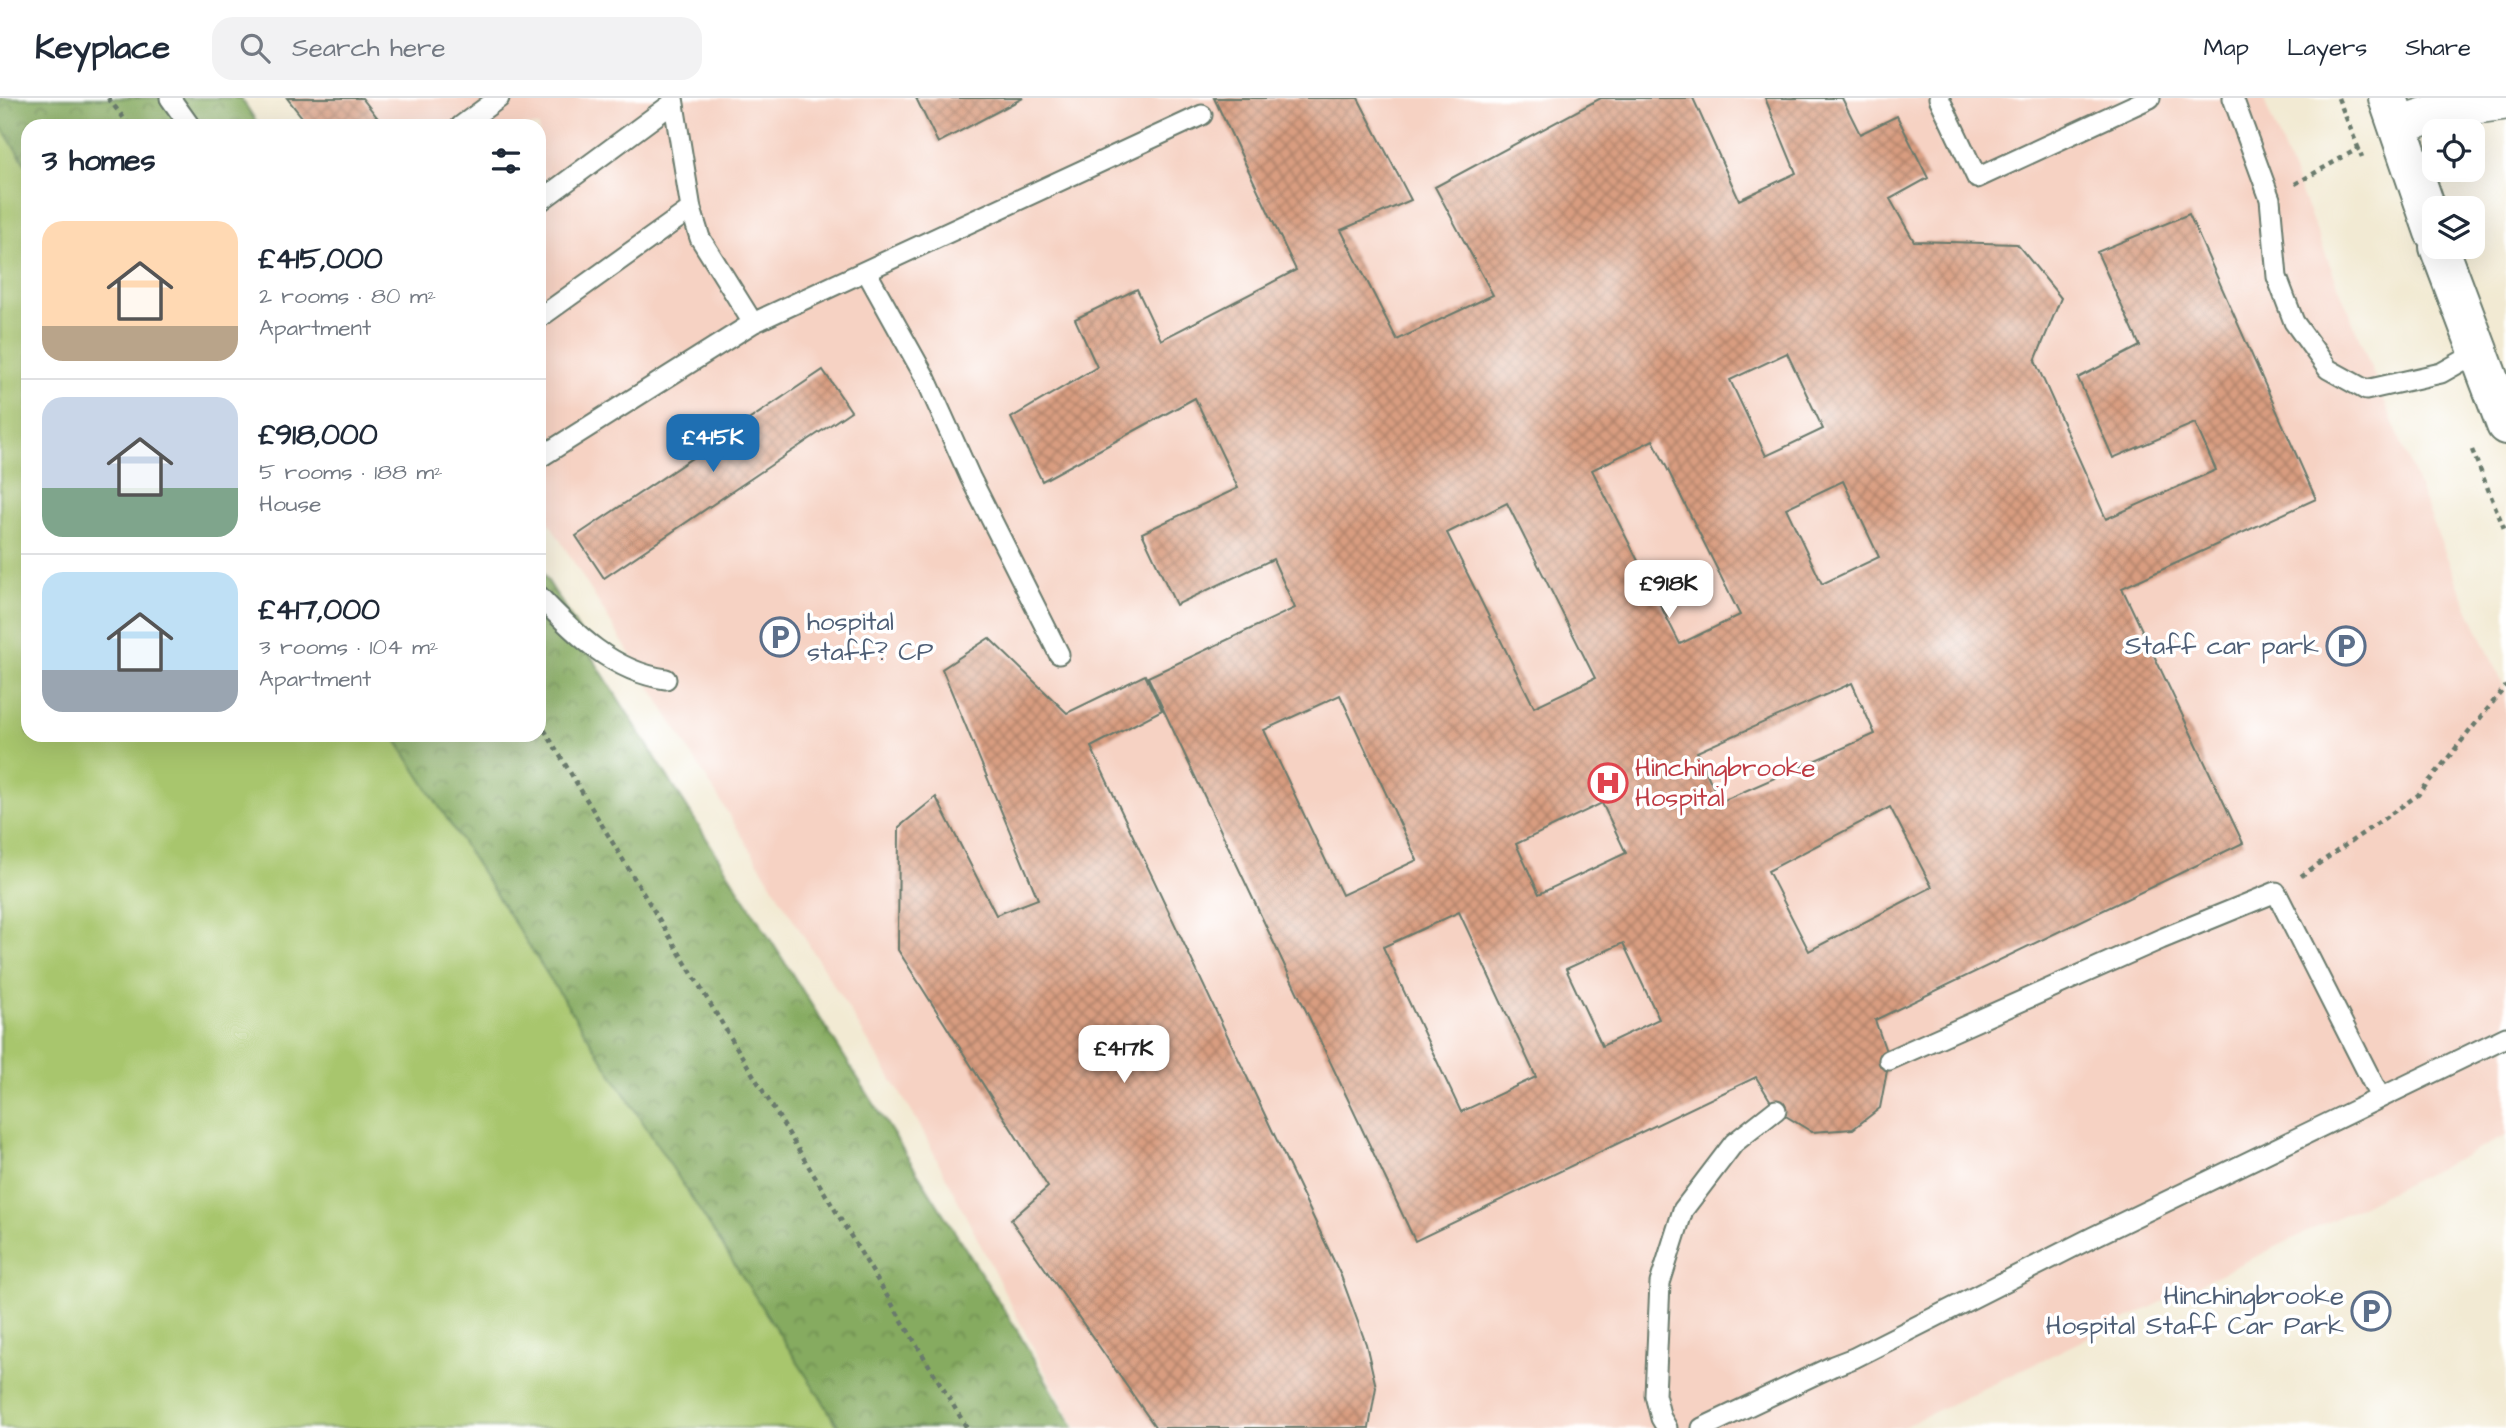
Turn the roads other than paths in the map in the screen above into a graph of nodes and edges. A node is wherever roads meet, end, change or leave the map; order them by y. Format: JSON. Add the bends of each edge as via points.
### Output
{"nodes":[{"id":1,"x":170,"y":98,"type":"edge"},
{"id":2,"x":499,"y":98,"type":"edge"},
{"id":3,"x":1939,"y":98,"type":"edge"},
{"id":4,"x":2150,"y":98,"type":"edge"},
{"id":5,"x":2233,"y":98,"type":"edge"},
{"id":6,"x":673,"y":101,"type":"edge"},
{"id":7,"x":2506,"y":101,"type":"edge"},
{"id":8,"x":2393,"y":112,"type":"edge"},
{"id":9,"x":1202,"y":115,"type":"dead end"},
{"id":10,"x":185,"y":119,"type":"edge"},
{"id":11,"x":470,"y":119,"type":"edge"},
{"id":12,"x":546,"y":197,"type":"edge"},
{"id":13,"x":2422,"y":197,"type":"edge"},
{"id":14,"x":691,"y":209,"type":"junction"},
{"id":15,"x":2444,"y":259,"type":"edge"},
{"id":16,"x":866,"y":271,"type":"junction"},
{"id":17,"x":546,"y":313,"type":"edge"},
{"id":18,"x":753,"y":323,"type":"junction"},
{"id":19,"x":2480,"y":351,"type":"junction"},
{"id":20,"x":2506,"y":425,"type":"edge"},
{"id":21,"x":546,"y":454,"type":"edge"},
{"id":22,"x":546,"y":603,"type":"edge"},
{"id":23,"x":1059,"y":654,"type":"dead end"},
{"id":24,"x":666,"y":679,"type":"dead end"},
{"id":25,"x":2506,"y":1037,"type":"edge"},
{"id":26,"x":1889,"y":1060,"type":"dead end"},
{"id":27,"x":2380,"y":1097,"type":"junction"},
{"id":28,"x":1776,"y":1110,"type":"dead end"},
{"id":29,"x":1667,"y":1428,"type":"edge"},
{"id":30,"x":1702,"y":1428,"type":"edge"}],
"edges":[{"from":1,"to":10,"type":"lane"},
{"from":2,"to":11,"type":"lane"},
{"from":3,"to":4,"type":"lane","via":[[1977,178]]},
{"from":5,"to":19,"type":"lane","via":[[2270,199],[2277,277],[2294,322],[2328,369],[2366,390],[2441,373]]},
{"from":6,"to":12,"type":"lane"},
{"from":6,"to":14,"type":"lane"},
{"from":7,"to":8,"type":"street"},
{"from":8,"to":13,"type":"street"},
{"from":9,"to":16,"type":"lane"},
{"from":14,"to":17,"type":"lane"},
{"from":14,"to":18,"type":"lane","via":[[700,238]]},
{"from":15,"to":19,"type":"street"},
{"from":16,"to":18,"type":"lane"},
{"from":16,"to":23,"type":"lane","via":[[925,377]]},
{"from":18,"to":21,"type":"lane"},
{"from":19,"to":20,"type":"street"},
{"from":22,"to":24,"type":"lane","via":[[605,656],[650,677]]},
{"from":25,"to":27,"type":"lane"},
{"from":26,"to":27,"type":"lane","via":[[2276,892]]},
{"from":27,"to":30,"type":"lane","via":[[1854,1359]]},
{"from":28,"to":29,"type":"lane","via":[[1734,1143],[1683,1210],[1660,1283],[1655,1395]]}]}
